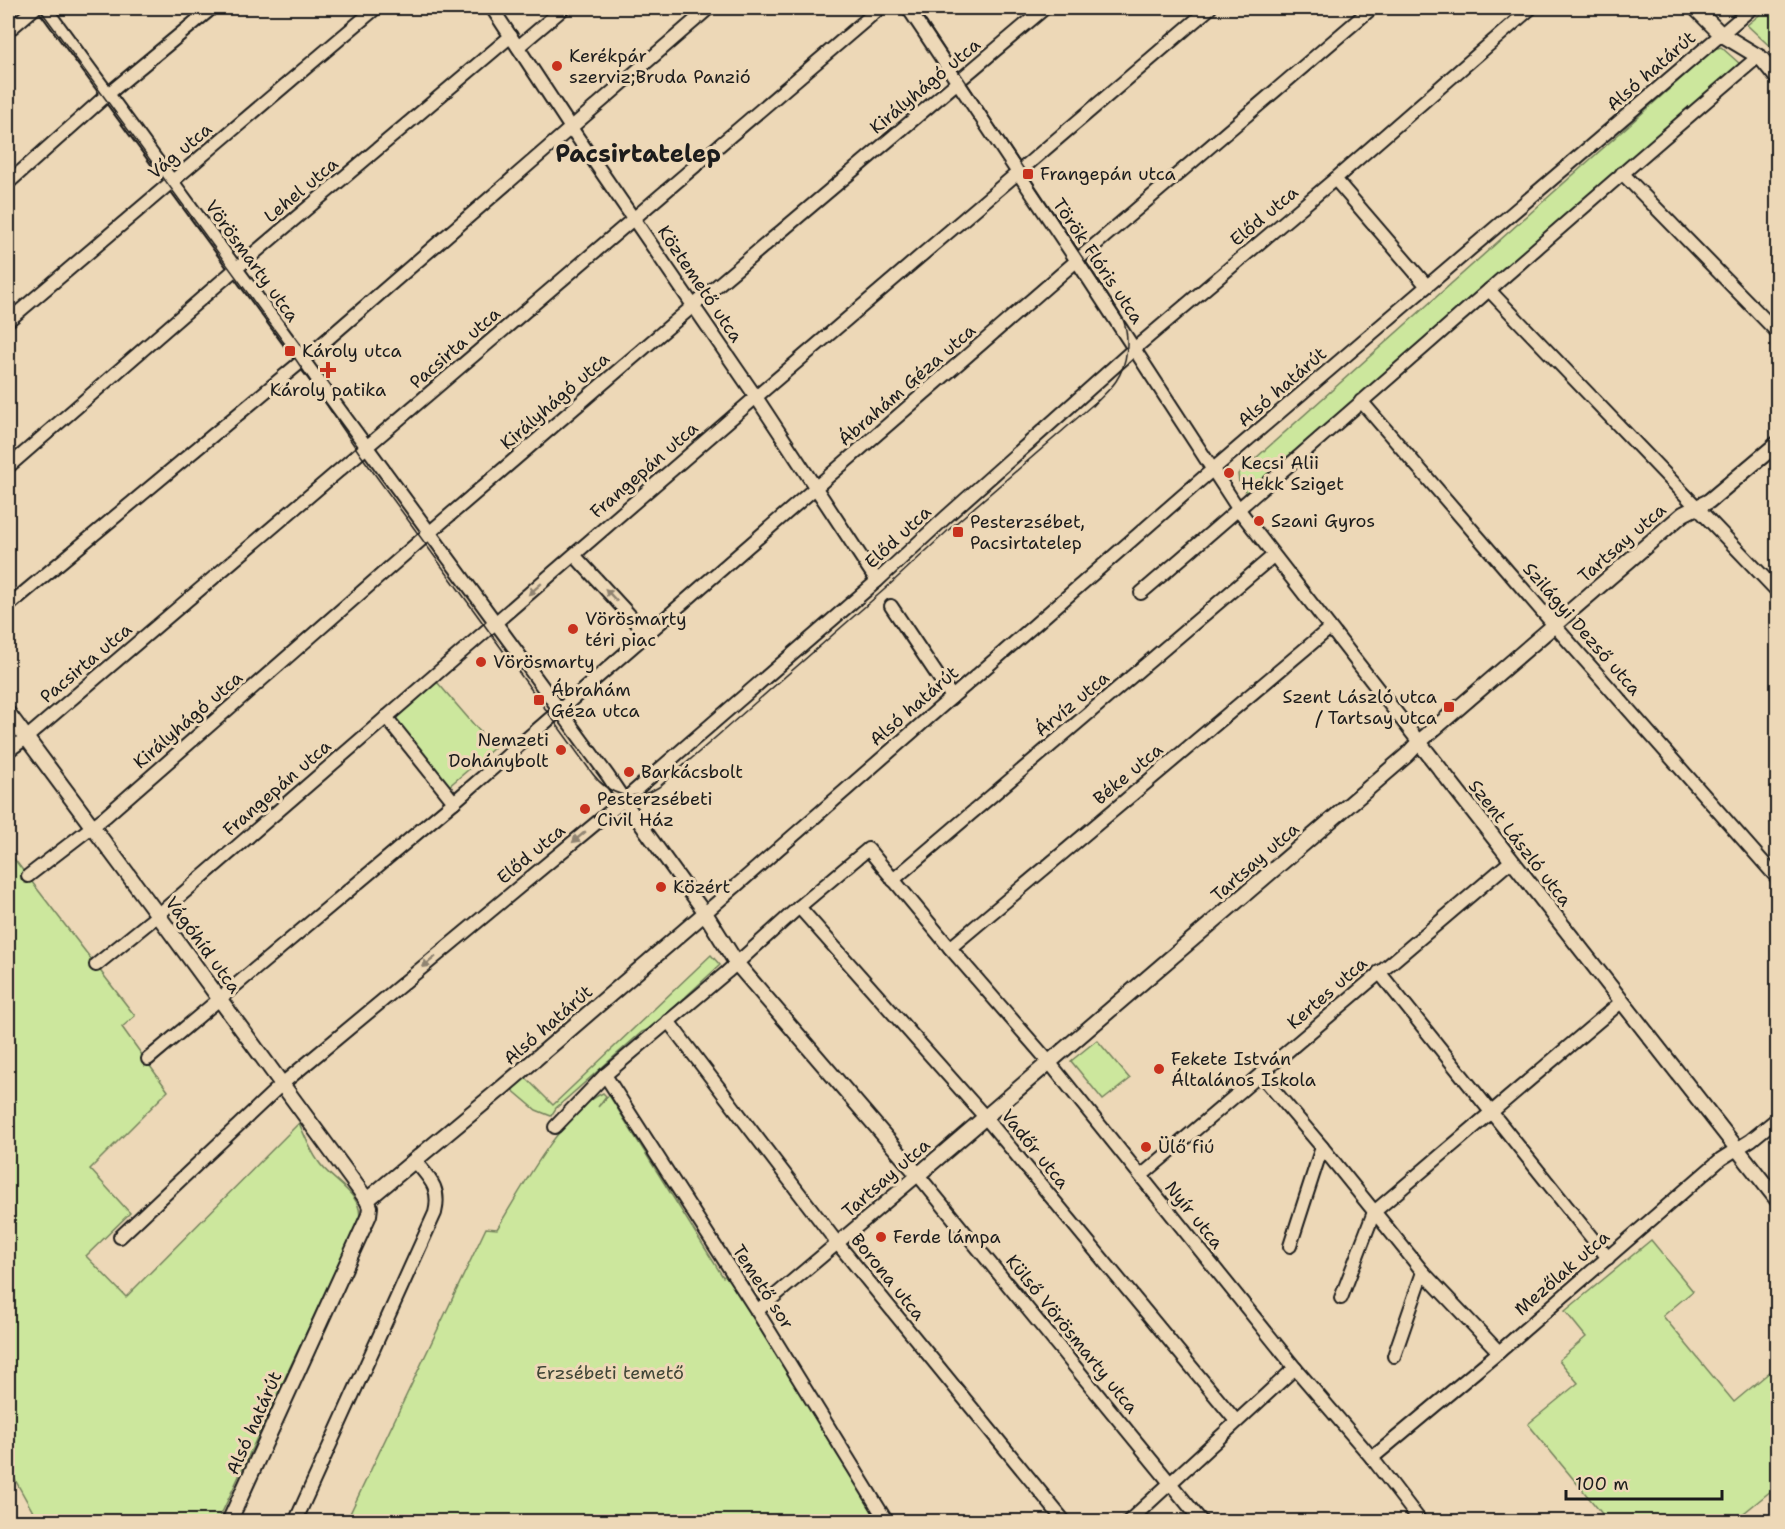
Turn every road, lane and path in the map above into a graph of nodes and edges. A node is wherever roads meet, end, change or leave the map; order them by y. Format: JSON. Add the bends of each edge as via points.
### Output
{"nodes":[{"id":1,"x":35,"y":8,"type":"edge"},
{"id":2,"x":45,"y":8,"type":"edge"},
{"id":3,"x":213,"y":8,"type":"edge"},
{"id":4,"x":376,"y":8,"type":"edge"},
{"id":5,"x":492,"y":8,"type":"edge"},
{"id":6,"x":564,"y":8,"type":"edge"},
{"id":7,"x":709,"y":8,"type":"edge"},
{"id":8,"x":880,"y":8,"type":"edge"},
{"id":9,"x":908,"y":8,"type":"edge"},
{"id":10,"x":1045,"y":8,"type":"edge"},
{"id":11,"x":1210,"y":8,"type":"edge"},
{"id":12,"x":1372,"y":8,"type":"edge"},
{"id":13,"x":1531,"y":8,"type":"edge"},
{"id":14,"x":1695,"y":8,"type":"edge"},
{"id":15,"x":1752,"y":8,"type":"edge"},
{"id":16,"x":8,"y":31,"type":"edge"},
{"id":17,"x":1721,"y":34,"type":"junction"},
{"id":18,"x":511,"y":36,"type":"junction"},
{"id":19,"x":518,"y":47,"type":"junction"},
{"id":20,"x":1760,"y":57,"type":"junction"},
{"id":21,"x":1778,"y":65,"type":"edge"},
{"id":22,"x":1778,"y":79,"type":"edge"},
{"id":23,"x":957,"y":83,"type":"junction"},
{"id":24,"x":108,"y":94,"type":"junction"},
{"id":25,"x":572,"y":128,"type":"junction"},
{"id":26,"x":1018,"y":172,"type":"junction"},
{"id":27,"x":1622,"y":173,"type":"junction"},
{"id":28,"x":1335,"y":179,"type":"junction"},
{"id":29,"x":172,"y":182,"type":"junction"},
{"id":30,"x":8,"y":183,"type":"edge"},
{"id":31,"x":634,"y":218,"type":"junction"},
{"id":32,"x":1077,"y":261,"type":"junction"},
{"id":33,"x":236,"y":269,"type":"junction"},
{"id":34,"x":1427,"y":286,"type":"junction"},
{"id":35,"x":1489,"y":290,"type":"junction"},
{"id":36,"x":693,"y":306,"type":"junction"},
{"id":37,"x":8,"y":321,"type":"edge"},
{"id":38,"x":1778,"y":333,"type":"edge"},
{"id":39,"x":1134,"y":349,"type":"junction"},
{"id":40,"x":303,"y":360,"type":"junction"},
{"id":41,"x":756,"y":397,"type":"junction"},
{"id":42,"x":1361,"y":401,"type":"junction"},
{"id":43,"x":1778,"y":443,"type":"edge"},
{"id":44,"x":366,"y":448,"type":"junction"},
{"id":45,"x":8,"y":467,"type":"edge"},
{"id":46,"x":1214,"y":470,"type":"junction"},
{"id":47,"x":816,"y":488,"type":"junction"},
{"id":48,"x":1237,"y":508,"type":"junction"},
{"id":49,"x":1696,"y":508,"type":"junction"},
{"id":50,"x":429,"y":533,"type":"junction"},
{"id":51,"x":574,"y":555,"type":"junction"},
{"id":52,"x":1274,"y":556,"type":"junction"},
{"id":53,"x":878,"y":581,"type":"junction"},
{"id":54,"x":1778,"y":592,"type":"edge"},
{"id":55,"x":1141,"y":593,"type":"dead end"},
{"id":56,"x":8,"y":606,"type":"edge"},
{"id":57,"x":891,"y":606,"type":"dead end"},
{"id":58,"x":495,"y":623,"type":"junction"},
{"id":59,"x":1554,"y":626,"type":"junction"},
{"id":60,"x":1330,"y":628,"type":"junction"},
{"id":61,"x":647,"y":634,"type":"junction"},
{"id":62,"x":952,"y":696,"type":"junction"},
{"id":63,"x":559,"y":710,"type":"junction"},
{"id":64,"x":8,"y":713,"type":"edge"},
{"id":65,"x":386,"y":717,"type":"junction"},
{"id":66,"x":26,"y":738,"type":"junction"},
{"id":67,"x":1419,"y":742,"type":"junction"},
{"id":68,"x":8,"y":751,"type":"edge"},
{"id":69,"x":624,"y":800,"type":"junction"},
{"id":70,"x":454,"y":801,"type":"junction"},
{"id":71,"x":92,"y":826,"type":"junction"},
{"id":72,"x":1511,"y":861,"type":"junction"},
{"id":73,"x":28,"y":876,"type":"dead end"},
{"id":74,"x":1778,"y":879,"type":"edge"},
{"id":75,"x":893,"y":880,"type":"junction"},
{"id":76,"x":799,"y":907,"type":"junction"},
{"id":77,"x":705,"y":913,"type":"junction"},
{"id":78,"x":159,"y":915,"type":"junction"},
{"id":79,"x":950,"y":948,"type":"junction"},
{"id":80,"x":737,"y":963,"type":"junction"},
{"id":81,"x":96,"y":965,"type":"dead end"},
{"id":82,"x":1379,"y":972,"type":"junction"},
{"id":83,"x":220,"y":999,"type":"junction"},
{"id":84,"x":1621,"y":1002,"type":"junction"},
{"id":85,"x":668,"y":1021,"type":"junction"},
{"id":86,"x":148,"y":1059,"type":"dead end"},
{"id":87,"x":1049,"y":1062,"type":"junction"},
{"id":88,"x":605,"y":1075,"type":"junction"},
{"id":89,"x":1261,"y":1075,"type":"junction"},
{"id":90,"x":282,"y":1084,"type":"junction"},
{"id":91,"x":1492,"y":1113,"type":"junction"},
{"id":92,"x":985,"y":1117,"type":"junction"},
{"id":93,"x":1778,"y":1118,"type":"edge"},
{"id":94,"x":555,"y":1127,"type":"dead end"},
{"id":95,"x":1322,"y":1147,"type":"junction"},
{"id":96,"x":1737,"y":1149,"type":"junction"},
{"id":97,"x":415,"y":1161,"type":"junction"},
{"id":98,"x":918,"y":1174,"type":"junction"},
{"id":99,"x":1141,"y":1176,"type":"junction"},
{"id":100,"x":367,"y":1200,"type":"junction"},
{"id":101,"x":1778,"y":1201,"type":"edge"},
{"id":102,"x":1374,"y":1212,"type":"junction"},
{"id":103,"x":120,"y":1237,"type":"dead end"},
{"id":104,"x":838,"y":1244,"type":"junction"},
{"id":105,"x":1290,"y":1246,"type":"dead end"},
{"id":106,"x":1608,"y":1258,"type":"junction"},
{"id":107,"x":1423,"y":1272,"type":"junction"},
{"id":108,"x":1341,"y":1298,"type":"dead end"},
{"id":109,"x":757,"y":1311,"type":"junction"},
{"id":110,"x":1499,"y":1352,"type":"junction"},
{"id":111,"x":1394,"y":1356,"type":"dead end"},
{"id":112,"x":1294,"y":1368,"type":"junction"},
{"id":113,"x":1236,"y":1421,"type":"junction"},
{"id":114,"x":1372,"y":1458,"type":"junction"},
{"id":115,"x":1170,"y":1482,"type":"junction"},
{"id":116,"x":229,"y":1521,"type":"edge"},
{"id":117,"x":295,"y":1521,"type":"edge"},
{"id":118,"x":887,"y":1521,"type":"edge"},
{"id":119,"x":1065,"y":1521,"type":"edge"},
{"id":120,"x":1128,"y":1521,"type":"edge"},
{"id":121,"x":1202,"y":1521,"type":"edge"},
{"id":122,"x":1421,"y":1521,"type":"edge"}],
"edges":[{"from":1,"to":16,"type":"street"},
{"from":2,"to":24,"type":"street","name":"Vörösmarty utca"},
{"from":3,"to":24,"type":"street"},
{"from":4,"to":29,"type":"street","name":"Vág utca"},
{"from":5,"to":18,"type":"street","name":"Köztemető utca"},
{"from":6,"to":19,"type":"street"},
{"from":7,"to":25,"type":"street"},
{"from":8,"to":31,"type":"street","name":"Pacsirta utca"},
{"from":9,"to":23,"type":"street","name":"Török Flóris utca"},
{"from":10,"to":23,"type":"street","name":"Királyhágó utca"},
{"from":11,"to":26,"type":"street","name":"Frangepán utca"},
{"from":12,"to":32,"type":"street","name":"Ábrahám Géza utca"},
{"from":13,"to":28,"type":"street","name":"Előd utca"},
{"from":14,"to":17,"type":"street"},
{"from":15,"to":17,"type":"street","name":"Alsó határút"},
{"from":17,"to":20,"type":"street"},
{"from":17,"to":34,"type":"street","name":"Alsó határút"},
{"from":18,"to":19,"type":"street","name":"Köztemető utca"},
{"from":18,"to":33,"type":"street","name":"Lehel utca"},
{"from":19,"to":25,"type":"street","name":"Köztemető utca"},
{"from":20,"to":21,"type":"street"},
{"from":20,"to":22,"type":"street"},
{"from":20,"to":27,"type":"street"},
{"from":23,"to":26,"type":"street","name":"Török Flóris utca"},
{"from":23,"to":36,"type":"street","name":"Királyhágó utca"},
{"from":24,"to":29,"type":"street","name":"Vörösmarty utca"},
{"from":24,"to":30,"type":"street"},
{"from":25,"to":31,"type":"street","name":"Köztemető utca"},
{"from":25,"to":40,"type":"street"},
{"from":26,"to":32,"type":"street","name":"Török Flóris utca"},
{"from":26,"to":41,"type":"street","name":"Frangepán utca"},
{"from":27,"to":35,"type":"street"},
{"from":27,"to":38,"type":"street"},
{"from":28,"to":34,"type":"street"},
{"from":28,"to":39,"type":"street","name":"Előd utca"},
{"from":29,"to":33,"type":"street","name":"Vörösmarty utca"},
{"from":29,"to":37,"type":"street","name":"Vág utca"},
{"from":31,"to":36,"type":"street","name":"Köztemető utca"},
{"from":31,"to":44,"type":"street","name":"Pacsirta utca"},
{"from":32,"to":39,"type":"street","name":"Török Flóris utca"},
{"from":32,"to":47,"type":"street","name":"Ábrahám Géza utca"},
{"from":33,"to":40,"type":"street","name":"Vörösmarty utca"},
{"from":33,"to":45,"type":"street","name":"Lehel utca"},
{"from":34,"to":46,"type":"street","name":"Alsó határút"},
{"from":35,"to":42,"type":"street"},
{"from":35,"to":49,"type":"street"},
{"from":36,"to":41,"type":"street","name":"Köztemető utca"},
{"from":36,"to":50,"type":"street","name":"Királyhágó utca"},
{"from":39,"to":46,"type":"street","name":"Török Flóris utca"},
{"from":39,"to":53,"type":"street","name":"Előd utca"},
{"from":40,"to":44,"type":"street","name":"Vörösmarty utca"},
{"from":40,"to":56,"type":"street"},
{"from":41,"to":47,"type":"street","name":"Köztemető utca"},
{"from":41,"to":51,"type":"street","name":"Frangepán utca"},
{"from":42,"to":48,"type":"street"},
{"from":42,"to":59,"type":"street","name":"Szilágyi Dezső utca"},
{"from":43,"to":49,"type":"street","name":"Tartsay utca"},
{"from":44,"to":50,"type":"street","name":"Vörösmarty utca"},
{"from":44,"to":66,"type":"street","name":"Pacsirta utca"},
{"from":46,"to":48,"type":"street","name":"Török Flóris utca"},
{"from":46,"to":62,"type":"street","name":"Alsó határút"},
{"from":47,"to":53,"type":"street","name":"Köztemető utca"},
{"from":47,"to":61,"type":"street","name":"Ábrahám Géza utca"},
{"from":48,"to":52,"type":"street","name":"Szent László utca"},
{"from":48,"to":55,"type":"street"},
{"from":49,"to":54,"type":"street"},
{"from":49,"to":59,"type":"street","name":"Tartsay utca","via":[[1683,514]]},
{"from":50,"to":58,"type":"street","name":"Vörösmarty utca"},
{"from":50,"to":71,"type":"street","name":"Királyhágó utca"},
{"from":51,"to":58,"type":"street","name":"Frangepán utca","one_way":true},
{"from":61,"to":51,"type":"street","one_way":true},
{"from":52,"to":60,"type":"street","name":"Szent László utca"},
{"from":52,"to":75,"type":"street","name":"Árvíz utca"},
{"from":53,"to":69,"type":"street","name":"Előd utca"},
{"from":57,"to":62,"type":"street"},
{"from":58,"to":63,"type":"street","name":"Vörösmarty utca"},
{"from":58,"to":65,"type":"street","name":"Frangepán utca"},
{"from":59,"to":67,"type":"street","name":"Tartsay utca"},
{"from":59,"to":74,"type":"street","name":"Szilágyi Dezső utca"},
{"from":60,"to":67,"type":"street","name":"Szent László utca"},
{"from":60,"to":79,"type":"street","name":"Béke utca"},
{"from":61,"to":63,"type":"street","name":"Ábrahám Géza utca"},
{"from":62,"to":77,"type":"street","name":"Alsó határút"},
{"from":63,"to":69,"type":"street"},
{"from":63,"to":70,"type":"street","name":"Ábrahám Géza utca"},
{"from":64,"to":66,"type":"street","name":"Vágóhíd utca"},
{"from":65,"to":70,"type":"street"},
{"from":65,"to":78,"type":"street","name":"Frangepán utca"},
{"from":66,"to":68,"type":"street","name":"Pacsirta utca"},
{"from":66,"to":71,"type":"street","name":"Vágóhíd utca"},
{"from":67,"to":72,"type":"street","name":"Szent László utca"},
{"from":67,"to":87,"type":"street","name":"Tartsay utca"},
{"from":69,"to":77,"type":"street"},
{"from":69,"to":90,"type":"street","name":"Előd utca","one_way":true},
{"from":70,"to":83,"type":"street","name":"Ábrahám Géza utca"},
{"from":71,"to":73,"type":"street","name":"Királyhágó utca"},
{"from":71,"to":78,"type":"street","name":"Vágóhíd utca"},
{"from":72,"to":82,"type":"street","name":"Kertes utca"},
{"from":72,"to":84,"type":"street","name":"Szent László utca"},
{"from":75,"to":76,"type":"street","name":"Nyír utca","via":[[868,849]]},
{"from":75,"to":79,"type":"street","name":"Nyír utca"},
{"from":76,"to":80,"type":"street"},
{"from":76,"to":92,"type":"street","name":"Vadőr utca"},
{"from":77,"to":80,"type":"street","name":"Külső Vörösmarty utca"},
{"from":77,"to":97,"type":"street","name":"Alsó határút"},
{"from":78,"to":81,"type":"street","name":"Frangepán utca"},
{"from":78,"to":83,"type":"street","name":"Vágóhíd utca"},
{"from":79,"to":87,"type":"street","name":"Nyír utca"},
{"from":80,"to":85,"type":"street"},
{"from":80,"to":98,"type":"street","name":"Külső Vörösmarty utca"},
{"from":82,"to":89,"type":"street","name":"Kertes utca"},
{"from":82,"to":91,"type":"street"},
{"from":83,"to":86,"type":"street","name":"Ábrahám Géza utca"},
{"from":83,"to":90,"type":"street","name":"Vágóhíd utca"},
{"from":84,"to":91,"type":"street"},
{"from":84,"to":96,"type":"street","name":"Szent László utca"},
{"from":85,"to":88,"type":"street"},
{"from":85,"to":104,"type":"street","name":"Borona utca"},
{"from":87,"to":92,"type":"street","name":"Tartsay utca"},
{"from":87,"to":99,"type":"street","name":"Nyír utca"},
{"from":88,"to":94,"type":"street"},
{"from":88,"to":109,"type":"street","name":"Temető sor"},
{"from":89,"to":95,"type":"street"},
{"from":89,"to":99,"type":"street","name":"Kertes utca"},
{"from":90,"to":100,"type":"street","name":"Vágóhíd utca"},
{"from":90,"to":103,"type":"street","name":"Előd utca"},
{"from":91,"to":102,"type":"street"},
{"from":91,"to":106,"type":"street"},
{"from":92,"to":98,"type":"street","name":"Tartsay utca"},
{"from":92,"to":113,"type":"street","name":"Vadőr utca"},
{"from":93,"to":96,"type":"street","name":"Mezőlak utca"},
{"from":95,"to":102,"type":"street"},
{"from":95,"to":105,"type":"street"},
{"from":96,"to":101,"type":"street","name":"Szent László utca"},
{"from":96,"to":106,"type":"street","name":"Mezőlak utca"},
{"from":97,"to":100,"type":"street","name":"Alsó határút"},
{"from":97,"to":117,"type":"street","via":[[437,1190],[435,1213]]},
{"from":98,"to":104,"type":"street","name":"Tartsay utca"},
{"from":98,"to":115,"type":"street","name":"Külső Vörösmarty utca"},
{"from":99,"to":112,"type":"street","name":"Nyír utca"},
{"from":100,"to":116,"type":"street","name":"Alsó határút","via":[[369,1215]]},
{"from":102,"to":107,"type":"street"},
{"from":102,"to":108,"type":"street"},
{"from":104,"to":109,"type":"street","name":"Tartsay utca"},
{"from":104,"to":119,"type":"street","name":"Borona utca"},
{"from":106,"to":110,"type":"street","name":"Mezőlak utca"},
{"from":107,"to":110,"type":"street"},
{"from":107,"to":111,"type":"street"},
{"from":109,"to":118,"type":"street","name":"Temető sor"},
{"from":110,"to":114,"type":"street","name":"Mezőlak utca"},
{"from":112,"to":113,"type":"street"},
{"from":112,"to":114,"type":"street","name":"Nyír utca"},
{"from":113,"to":115,"type":"street"},
{"from":114,"to":122,"type":"street","name":"Nyír utca"},
{"from":115,"to":120,"type":"street"},
{"from":115,"to":121,"type":"street","name":"Külső Vörösmarty utca"}]}
